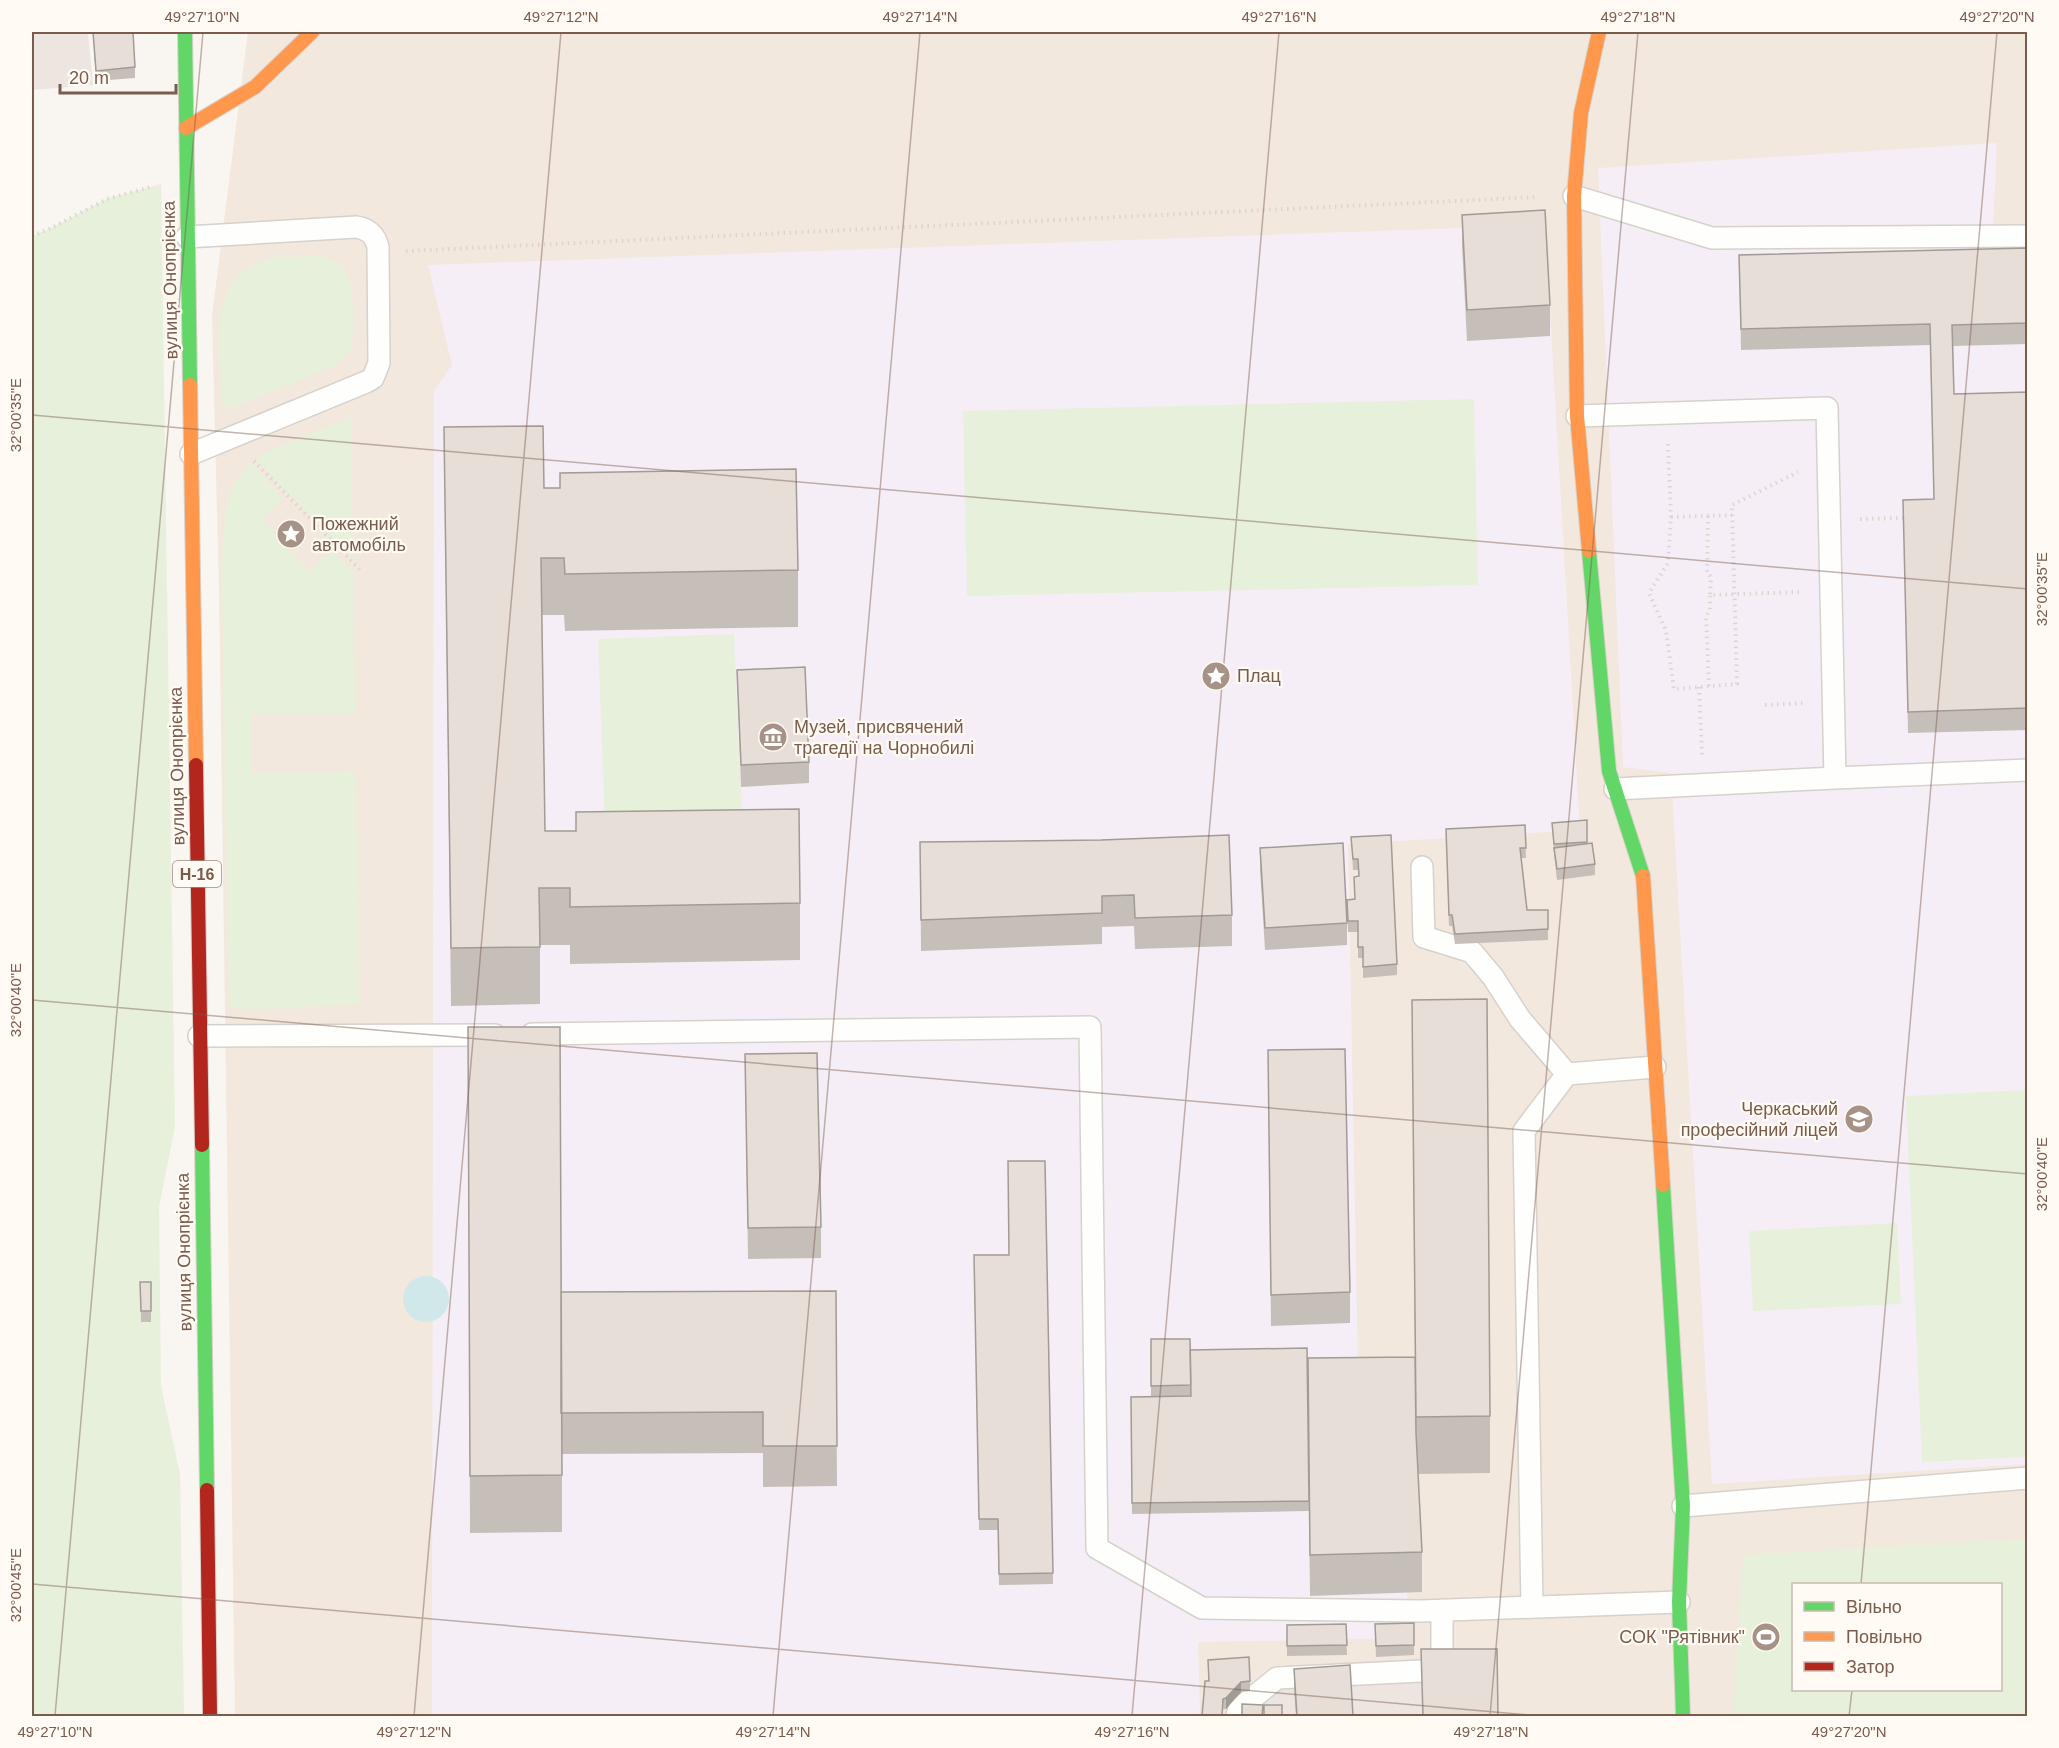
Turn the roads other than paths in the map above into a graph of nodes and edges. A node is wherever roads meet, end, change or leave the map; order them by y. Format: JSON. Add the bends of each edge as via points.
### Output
{"nodes":[{"id":1,"x":185,"y":32,"type":"edge"},
{"id":2,"x":312,"y":32,"type":"edge"},
{"id":3,"x":1599,"y":32,"type":"edge"},
{"id":4,"x":186,"y":128,"type":"junction"},
{"id":5,"x":1574,"y":196,"type":"junction"},
{"id":6,"x":187,"y":237,"type":"junction"},
{"id":7,"x":2028,"y":237,"type":"edge"},
{"id":8,"x":1577,"y":417,"type":"junction"},
{"id":9,"x":191,"y":454,"type":"junction"},
{"id":10,"x":2028,"y":770,"type":"edge"},
{"id":11,"x":1835,"y":778,"type":"junction"},
{"id":12,"x":1615,"y":789,"type":"junction"},
{"id":13,"x":1422,"y":867,"type":"dead end"},
{"id":14,"x":199,"y":1036,"type":"junction"},
{"id":15,"x":1655,"y":1067,"type":"junction"},
{"id":16,"x":1567,"y":1074,"type":"junction"},
{"id":17,"x":2028,"y":1478,"type":"edge"},
{"id":18,"x":1683,"y":1506,"type":"junction"},
{"id":19,"x":1679,"y":1602,"type":"junction"},
{"id":20,"x":1532,"y":1607,"type":"junction"},
{"id":21,"x":1442,"y":1610,"type":"junction"},
{"id":22,"x":210,"y":1716,"type":"edge"},
{"id":23,"x":1237,"y":1716,"type":"edge"},
{"id":24,"x":1683,"y":1716,"type":"edge"}],
"edges":[{"from":1,"to":4,"type":"street","name":"вулиця Онопрієнка","number":"Н-16"},
{"from":2,"to":4,"type":"street","via":[[255,87]]},
{"from":3,"to":5,"type":"street","via":[[1581,113]]},
{"from":4,"to":6,"type":"street","name":"вулиця Онопрієнка","number":"Н-16"},
{"from":5,"to":7,"type":"lane","via":[[1712,238]]},
{"from":5,"to":8,"type":"street"},
{"from":6,"to":9,"type":"street","name":"вулиця Онопрієнка","number":"Н-16"},
{"from":6,"to":9,"type":"lane","via":[[356,227],[371,232],[378,253],[379,363],[373,378]]},
{"from":8,"to":11,"type":"lane","via":[[1827,408]]},
{"from":8,"to":12,"type":"street","via":[[1609,771]]},
{"from":9,"to":14,"type":"street","name":"вулиця Онопрієнка","number":"Н-16"},
{"from":10,"to":11,"type":"lane"},
{"from":11,"to":12,"type":"lane"},
{"from":12,"to":15,"type":"street","via":[[1643,873]]},
{"from":13,"to":16,"type":"lane","via":[[1424,937],[1472,952],[1520,1019]]},
{"from":14,"to":21,"type":"lane","via":[[1090,1027],[1097,1548],[1202,1608]]},
{"from":14,"to":22,"type":"street","name":"вулиця Онопрієнка","number":"Н-16"},
{"from":15,"to":16,"type":"lane"},
{"from":15,"to":18,"type":"street"},
{"from":16,"to":20,"type":"lane","via":[[1524,1131]]},
{"from":17,"to":18,"type":"lane"},
{"from":18,"to":19,"type":"street"},
{"from":19,"to":20,"type":"lane"},
{"from":19,"to":24,"type":"street"},
{"from":20,"to":21,"type":"lane"},
{"from":21,"to":23,"type":"lane","via":[[1442,1670],[1277,1678],[1239,1709]]}]}
